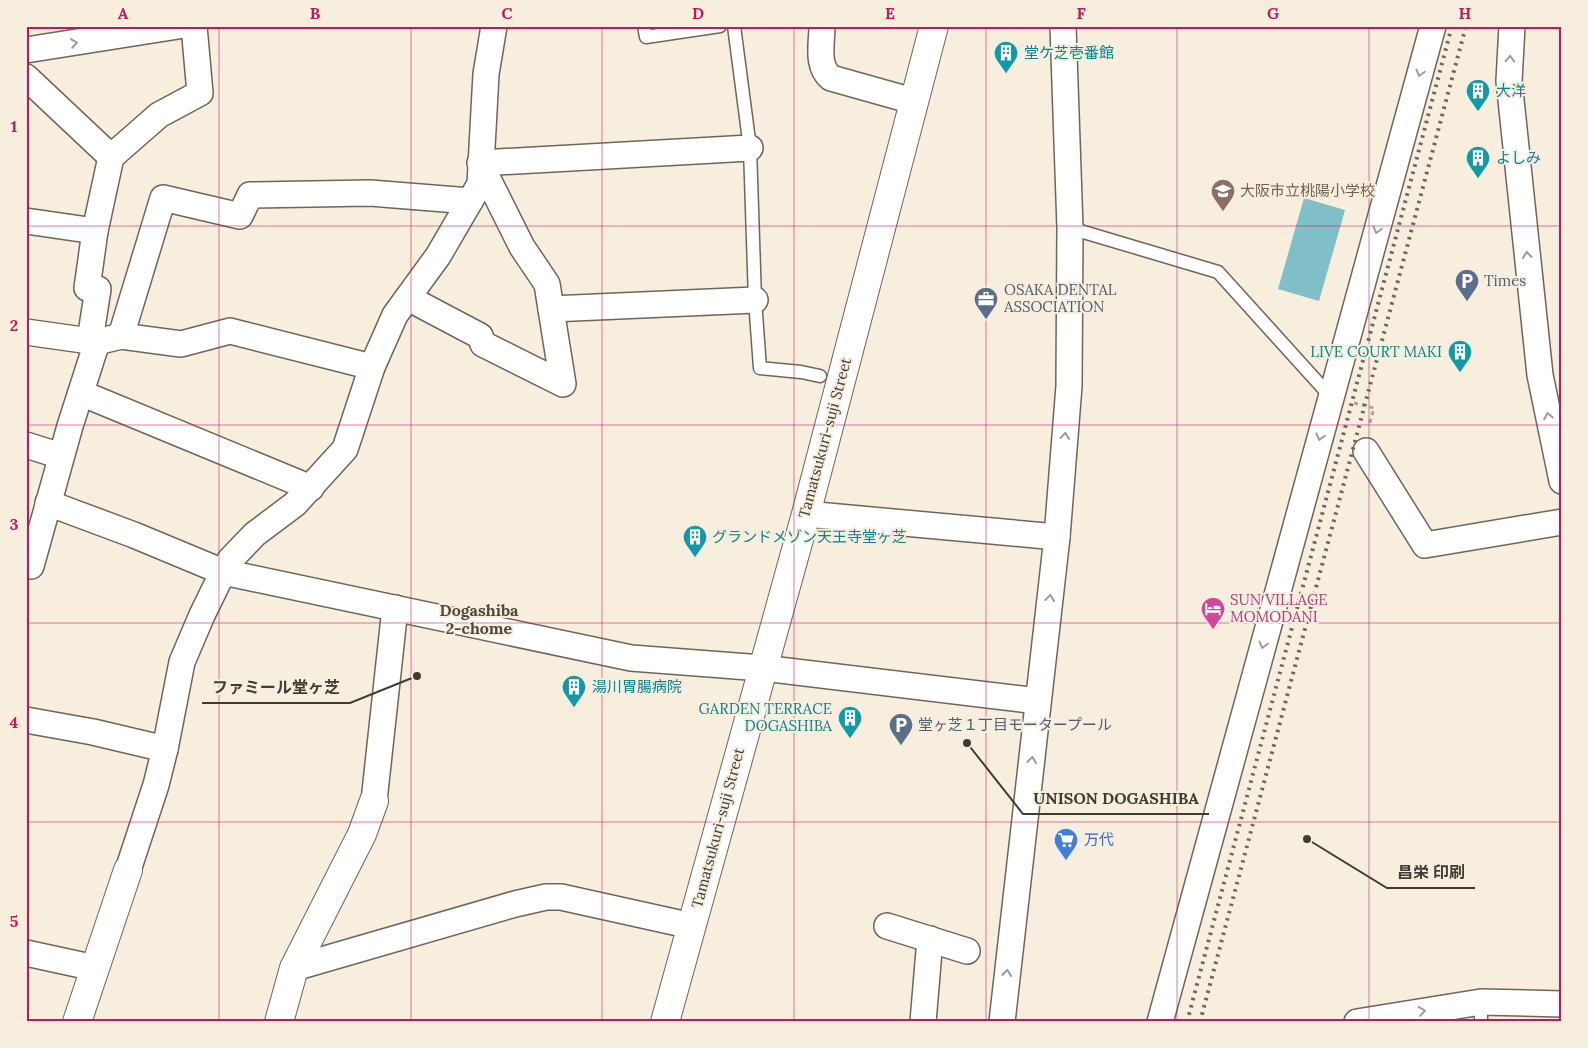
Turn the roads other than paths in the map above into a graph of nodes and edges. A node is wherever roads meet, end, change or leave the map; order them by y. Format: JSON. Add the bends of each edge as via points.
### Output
{"nodes":[{"id":1,"x":178,"y":26,"type":"edge"},
{"id":2,"x":194,"y":26,"type":"edge"},
{"id":3,"x":494,"y":26,"type":"edge"},
{"id":4,"x":644,"y":26,"type":"edge"},
{"id":5,"x":720,"y":26,"type":"edge"},
{"id":6,"x":734,"y":26,"type":"edge"},
{"id":7,"x":822,"y":26,"type":"edge"},
{"id":8,"x":934,"y":26,"type":"edge"},
{"id":9,"x":1063,"y":26,"type":"edge"},
{"id":10,"x":1433,"y":26,"type":"edge"},
{"id":11,"x":1512,"y":26,"type":"edge"},
{"id":12,"x":26,"y":50,"type":"edge"},
{"id":13,"x":26,"y":77,"type":"edge"},
{"id":14,"x":913,"y":101,"type":"junction"},
{"id":15,"x":750,"y":148,"type":"junction"},
{"id":16,"x":111,"y":157,"type":"junction"},
{"id":17,"x":480,"y":163,"type":"junction"},
{"id":18,"x":470,"y":201,"type":"junction"},
{"id":19,"x":26,"y":221,"type":"edge"},
{"id":20,"x":1070,"y":228,"type":"junction"},
{"id":21,"x":95,"y":231,"type":"junction"},
{"id":22,"x":408,"y":298,"type":"junction"},
{"id":23,"x":755,"y":300,"type":"junction"},
{"id":24,"x":551,"y":308,"type":"junction"},
{"id":25,"x":26,"y":332,"type":"edge"},
{"id":26,"x":103,"y":340,"type":"junction"},
{"id":27,"x":372,"y":367,"type":"junction"},
{"id":28,"x":820,"y":376,"type":"dead end"},
{"id":29,"x":81,"y":393,"type":"junction"},
{"id":30,"x":1331,"y":397,"type":"junction"},
{"id":31,"x":26,"y":445,"type":"edge"},
{"id":32,"x":1366,"y":451,"type":"road end"},
{"id":33,"x":62,"y":456,"type":"junction"},
{"id":34,"x":1562,"y":481,"type":"edge"},
{"id":35,"x":310,"y":488,"type":"junction"},
{"id":36,"x":48,"y":503,"type":"junction"},
{"id":37,"x":806,"y":514,"type":"junction"},
{"id":38,"x":1562,"y":522,"type":"edge"},
{"id":39,"x":1057,"y":537,"type":"junction"},
{"id":40,"x":26,"y":566,"type":"edge"},
{"id":41,"x":224,"y":572,"type":"junction"},
{"id":42,"x":395,"y":608,"type":"junction"},
{"id":43,"x":762,"y":668,"type":"junction"},
{"id":44,"x":1038,"y":701,"type":"junction"},
{"id":45,"x":26,"y":720,"type":"edge"},
{"id":46,"x":165,"y":749,"type":"junction"},
{"id":47,"x":374,"y":801,"type":"joint"},
{"id":48,"x":128,"y":870,"type":"joint"},
{"id":49,"x":692,"y":926,"type":"junction"},
{"id":50,"x":887,"y":926,"type":"dead end"},
{"id":51,"x":930,"y":939,"type":"junction"},
{"id":52,"x":966,"y":951,"type":"dead end"},
{"id":53,"x":26,"y":953,"type":"edge"},
{"id":54,"x":95,"y":968,"type":"junction"},
{"id":55,"x":294,"y":968,"type":"junction"},
{"id":56,"x":1562,"y":1004,"type":"edge"},
{"id":57,"x":1480,"y":1012,"type":"edge"},
{"id":58,"x":77,"y":1022,"type":"edge"},
{"id":59,"x":279,"y":1022,"type":"edge"},
{"id":60,"x":665,"y":1022,"type":"edge"},
{"id":61,"x":923,"y":1022,"type":"edge"},
{"id":62,"x":1002,"y":1022,"type":"edge"},
{"id":63,"x":1160,"y":1022,"type":"edge"},
{"id":64,"x":1357,"y":1022,"type":"edge"}],
"edges":[{"from":12,"to":1,"type":"street","one_way":true},
{"from":2,"to":16,"type":"street","via":[[200,93],[159,115]]},
{"from":3,"to":17,"type":"street","via":[[486,74]]},
{"from":4,"to":5,"type":"lane","via":[[646,37]]},
{"from":6,"to":15,"type":"lane"},
{"from":7,"to":14,"type":"street","via":[[821,63],[826,74]]},
{"from":8,"to":14,"type":"street","name":"Tamatsukuri-suji Street"},
{"from":9,"to":20,"type":"street"},
{"from":10,"to":30,"type":"street","one_way":true},
{"from":34,"to":11,"type":"street","one_way":true,"via":[[1540,375],[1509,82]]},
{"from":13,"to":16,"type":"street"},
{"from":14,"to":37,"type":"street","name":"Tamatsukuri-suji Street"},
{"from":15,"to":17,"type":"street"},
{"from":15,"to":23,"type":"lane"},
{"from":16,"to":21,"type":"street"},
{"from":17,"to":18,"type":"street","via":[[480,184]]},
{"from":17,"to":24,"type":"street","via":[[522,247],[547,284]]},
{"from":18,"to":22,"type":"street","via":[[438,256]]},
{"from":18,"to":26,"type":"street","via":[[370,193],[250,195],[240,216],[163,198]]},
{"from":19,"to":21,"type":"street"},
{"from":20,"to":30,"type":"lane","via":[[1218,272]]},
{"from":39,"to":20,"type":"street","one_way":true,"via":[[1069,386]]},
{"from":21,"to":26,"type":"street","via":[[88,288],[98,289]]},
{"from":22,"to":24,"type":"street","via":[[480,336],[483,344],[563,384]]},
{"from":22,"to":27,"type":"street","via":[[395,316]]},
{"from":23,"to":24,"type":"street"},
{"from":23,"to":28,"type":"lane","via":[[760,368]]},
{"from":25,"to":26,"type":"street"},
{"from":26,"to":27,"type":"street","via":[[181,344],[230,331]]},
{"from":26,"to":29,"type":"street"},
{"from":27,"to":35,"type":"street","via":[[345,450]]},
{"from":29,"to":33,"type":"street"},
{"from":29,"to":35,"type":"street"},
{"from":30,"to":63,"type":"street","one_way":true},
{"from":31,"to":33,"type":"street"},
{"from":32,"to":38,"type":"street","via":[[1425,545]]},
{"from":33,"to":36,"type":"street"},
{"from":35,"to":41,"type":"street","via":[[295,504],[255,534],[230,560]]},
{"from":36,"to":40,"type":"street","via":[[31,566]]},
{"from":36,"to":41,"type":"street"},
{"from":37,"to":39,"type":"street"},
{"from":37,"to":43,"type":"street","name":"Tamatsukuri-suji Street"},
{"from":44,"to":39,"type":"street","one_way":true},
{"from":41,"to":42,"type":"street"},
{"from":41,"to":46,"type":"street","via":[[182,662]]},
{"from":42,"to":43,"type":"street","via":[[631,658]]},
{"from":42,"to":47,"type":"street"},
{"from":43,"to":44,"type":"street"},
{"from":43,"to":49,"type":"street","name":"Tamatsukuri-suji Street"},
{"from":62,"to":44,"type":"street","one_way":true},
{"from":45,"to":46,"type":"street"},
{"from":46,"to":48,"type":"street"},
{"from":47,"to":55,"type":"street","via":[[362,834]]},
{"from":48,"to":54,"type":"street"},
{"from":49,"to":55,"type":"street","via":[[561,898],[546,898],[515,904]]},
{"from":49,"to":60,"type":"street","name":"Tamatsukuri-suji Street"},
{"from":50,"to":51,"type":"street"},
{"from":51,"to":52,"type":"street"},
{"from":51,"to":61,"type":"street"},
{"from":53,"to":54,"type":"street"},
{"from":54,"to":58,"type":"street"},
{"from":55,"to":59,"type":"street"},
{"from":56,"to":57,"type":"street"},
{"from":64,"to":57,"type":"street","one_way":true}]}
